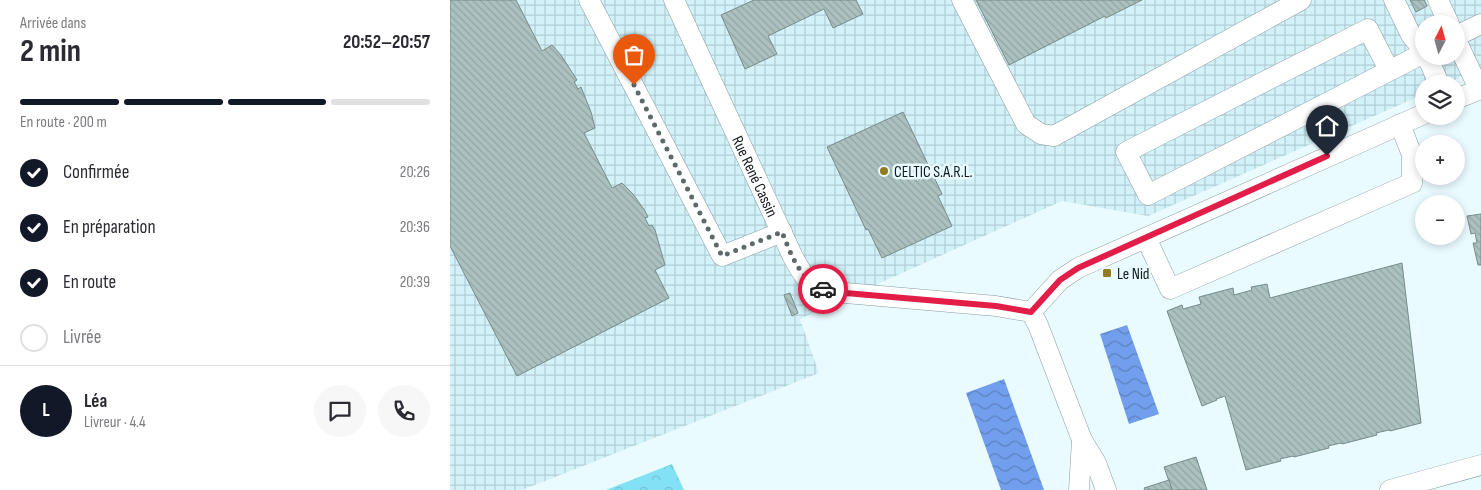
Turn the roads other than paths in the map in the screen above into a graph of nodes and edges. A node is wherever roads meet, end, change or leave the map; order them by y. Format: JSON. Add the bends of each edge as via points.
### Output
{"nodes":[{"id":1,"x":590,"y":0,"type":"edge"},
{"id":2,"x":674,"y":0,"type":"edge"},
{"id":3,"x":962,"y":0,"type":"edge"},
{"id":4,"x":1301,"y":0,"type":"edge"},
{"id":5,"x":1394,"y":0,"type":"edge"},
{"id":6,"x":1438,"y":0,"type":"edge"},
{"id":7,"x":1445,"y":15,"type":"edge"},
{"id":8,"x":1481,"y":24,"type":"edge"},
{"id":9,"x":1465,"y":33,"type":"edge"},
{"id":10,"x":1415,"y":40,"type":"edge"},
{"id":11,"x":1415,"y":57,"type":"edge"},
{"id":12,"x":1465,"y":57,"type":"edge"},
{"id":13,"x":1389,"y":70,"type":"junction"},
{"id":14,"x":1480,"y":89,"type":"edge"},
{"id":15,"x":1465,"y":95,"type":"edge"},
{"id":16,"x":1415,"y":118,"type":"edge"},
{"id":17,"x":1400,"y":124,"type":"junction"},
{"id":18,"x":782,"y":232,"type":"junction"},
{"id":19,"x":1146,"y":238,"type":"junction"},
{"id":20,"x":1031,"y":312,"type":"junction"},
{"id":21,"x":1082,"y":440,"type":"junction"},
{"id":22,"x":1481,"y":465,"type":"edge"},
{"id":23,"x":1079,"y":490,"type":"edge"},
{"id":24,"x":1106,"y":490,"type":"edge"},
{"id":25,"x":1390,"y":490,"type":"edge"}],
"edges":[{"from":1,"to":18,"type":"street","via":[[722,256]]},
{"from":2,"to":18,"type":"street","name":"Rue René Cassin"},
{"from":3,"to":4,"type":"street","via":[[1026,124],[1041,134],[1054,136]]},
{"from":5,"to":10,"type":"street"},
{"from":6,"to":7,"type":"street"},
{"from":8,"to":9,"type":"street"},
{"from":11,"to":13,"type":"street"},
{"from":12,"to":14,"type":"street"},
{"from":13,"to":13,"type":"street","via":[[1148,195],[1126,152],[1368,29]]},
{"from":14,"to":15,"type":"street"},
{"from":16,"to":17,"type":"street"},
{"from":17,"to":19,"type":"street"},
{"from":17,"to":19,"type":"street","via":[[1412,155],[1412,183],[1170,289]]},
{"from":18,"to":20,"type":"street","name":"Rue René Cassin","via":[[802,274],[821,288]]},
{"from":19,"to":20,"type":"street","via":[[1078,268],[1060,280]]},
{"from":20,"to":21,"type":"street"},
{"from":21,"to":23,"type":"street"},
{"from":21,"to":24,"type":"street","via":[[1096,463]]},
{"from":22,"to":25,"type":"street"}]}
